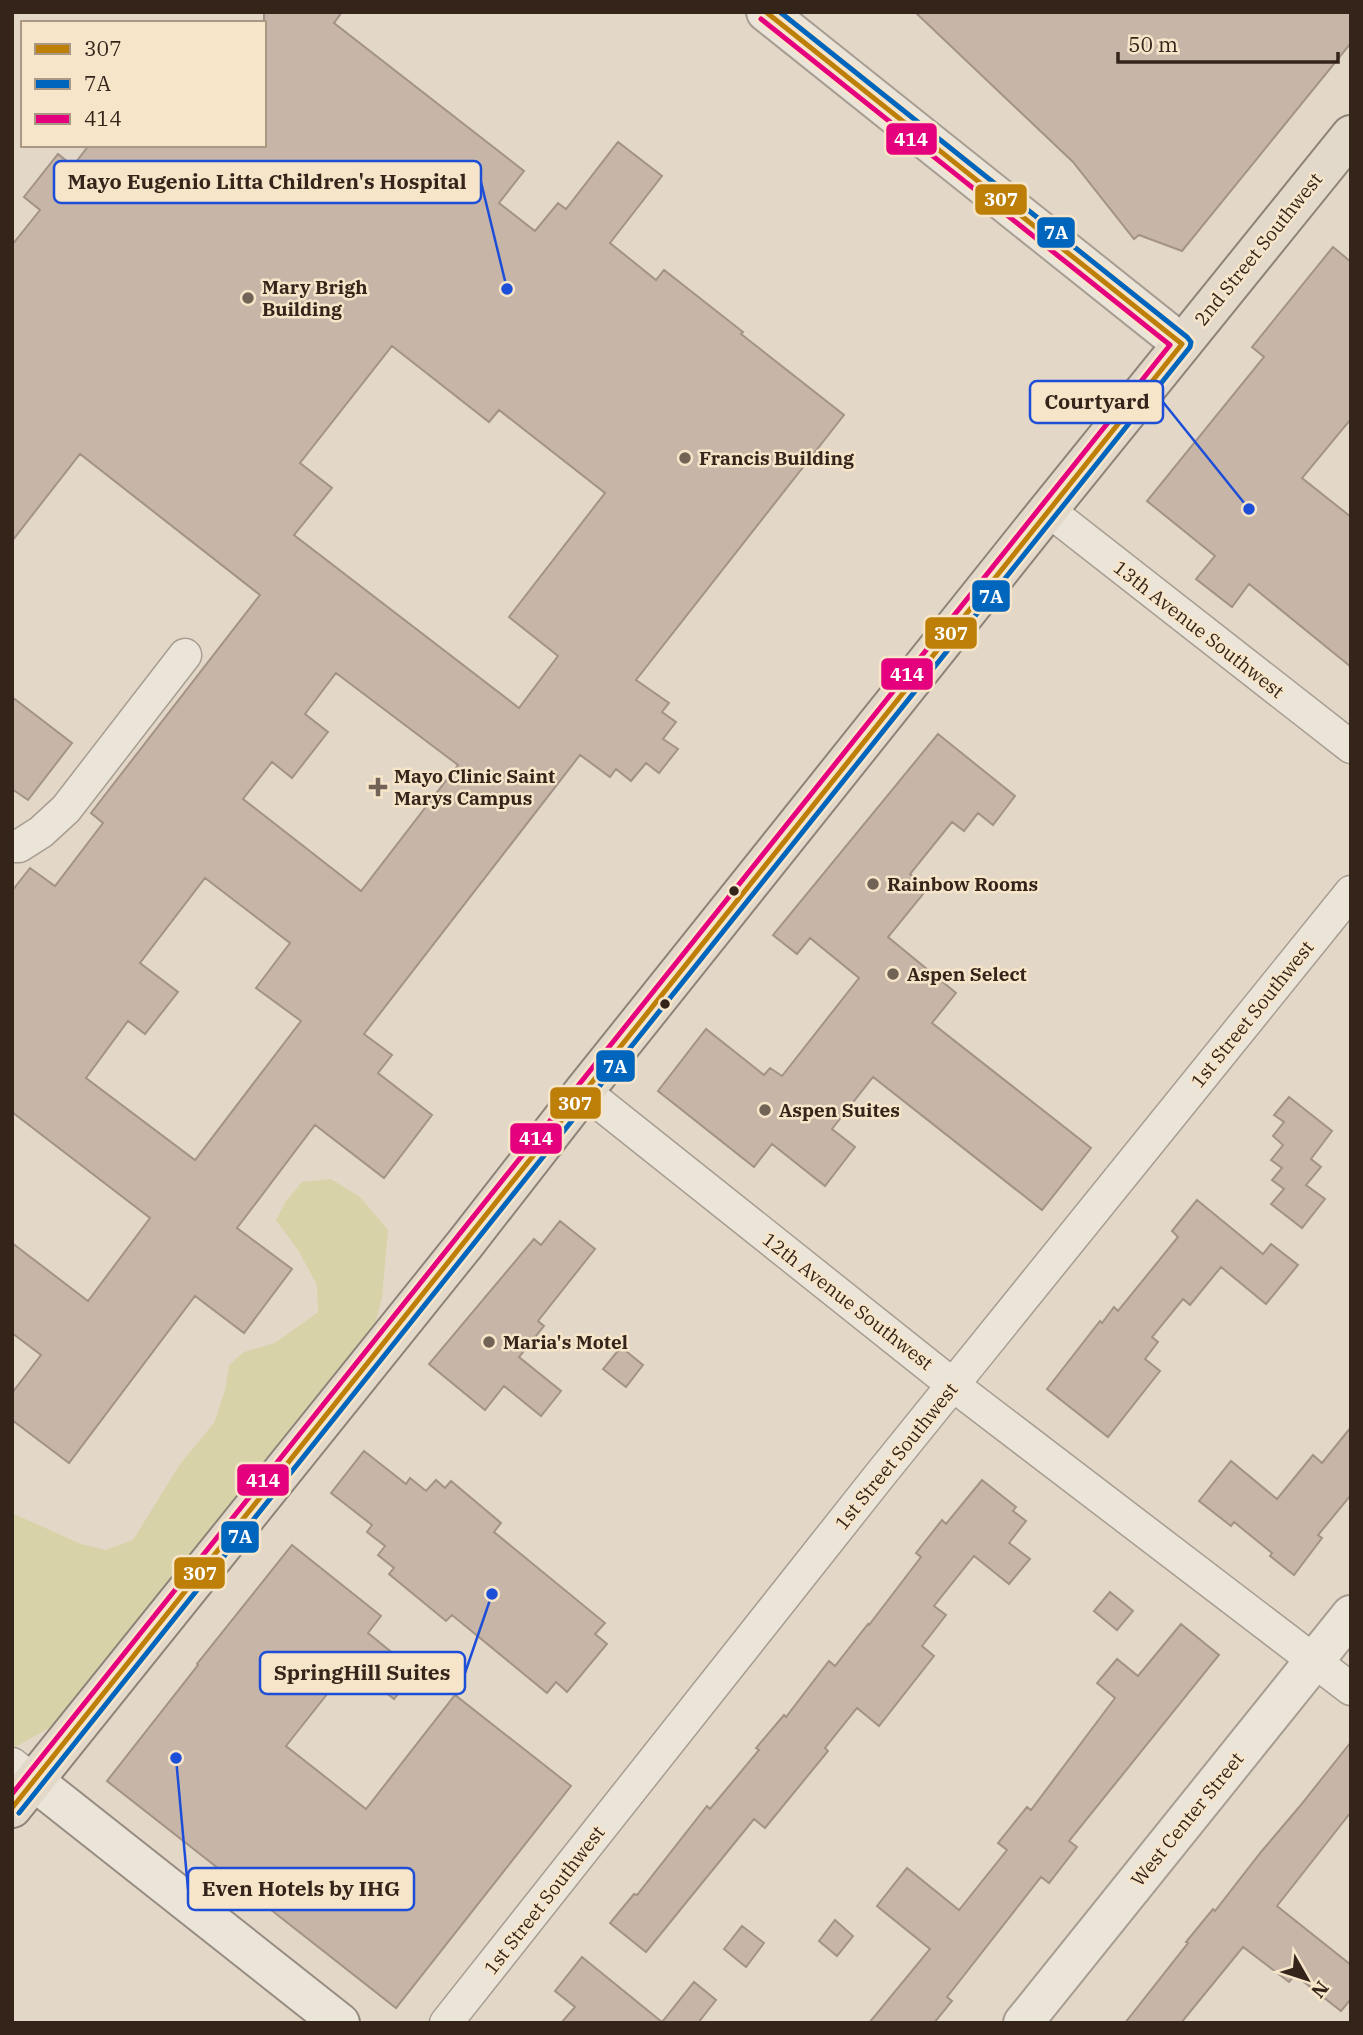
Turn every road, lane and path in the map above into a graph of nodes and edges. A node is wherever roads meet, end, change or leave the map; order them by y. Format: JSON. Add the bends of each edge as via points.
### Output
{"nodes":[{"id":1,"x":766,"y":12,"type":"edge"},
{"id":2,"x":1351,"y":135,"type":"edge"},
{"id":3,"x":1182,"y":344,"type":"junction"},
{"id":4,"x":1048,"y":510,"type":"junction"},
{"id":5,"x":186,"y":655,"type":"dead end"},
{"id":6,"x":1351,"y":747,"type":"edge"},
{"id":7,"x":12,"y":846,"type":"edge"},
{"id":8,"x":1351,"y":892,"type":"edge"},
{"id":9,"x":584,"y":1091,"type":"junction"},
{"id":10,"x":953,"y":1385,"type":"junction"},
{"id":11,"x":1351,"y":1615,"type":"edge"},
{"id":12,"x":1314,"y":1661,"type":"junction"},
{"id":13,"x":1351,"y":1689,"type":"edge"},
{"id":14,"x":19,"y":1785,"type":"edge"},
{"id":15,"x":340,"y":2023,"type":"edge"},
{"id":16,"x":446,"y":2023,"type":"edge"},
{"id":17,"x":1023,"y":2023,"type":"edge"}],
"edges":[{"from":1,"to":3,"type":"street"},
{"from":2,"to":3,"type":"main road","name":"2nd Street Southwest"},
{"from":3,"to":4,"type":"main road","name":"2nd Street Southwest"},
{"from":4,"to":6,"type":"street","name":"13th Avenue Southwest"},
{"from":4,"to":9,"type":"main road","name":"2nd Street Southwest"},
{"from":5,"to":7,"type":"street","via":[[66,809],[41,832]]},
{"from":8,"to":10,"type":"street","name":"1st Street Southwest"},
{"from":9,"to":10,"type":"street","name":"12th Avenue Southwest"},
{"from":9,"to":14,"type":"main road","name":"2nd Street Southwest","via":[[464,1244]]},
{"from":10,"to":12,"type":"street","name":"12th Avenue Southwest"},
{"from":10,"to":16,"type":"street","name":"1st Street Southwest"},
{"from":11,"to":12,"type":"street","name":"West Center Street"},
{"from":12,"to":13,"type":"street","name":"12th Avenue Southwest"},
{"from":12,"to":17,"type":"street","name":"West Center Street"},
{"from":14,"to":15,"type":"street"}]}
